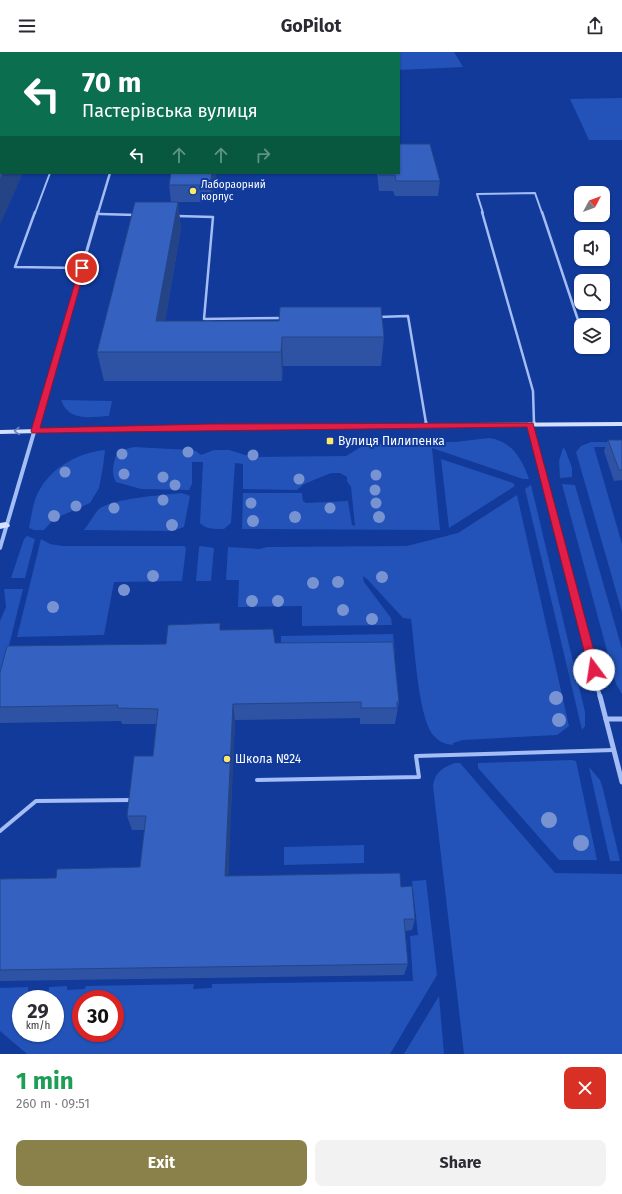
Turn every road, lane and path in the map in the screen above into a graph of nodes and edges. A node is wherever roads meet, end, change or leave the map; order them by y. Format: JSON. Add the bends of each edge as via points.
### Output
{"nodes":[{"id":1,"x":50,"y":174,"type":"edge"},
{"id":2,"x":110,"y":174,"type":"edge"},
{"id":3,"x":100,"y":214,"type":"junction"},
{"id":4,"x":143,"y":215,"type":"edge"},
{"id":5,"x":174,"y":216,"type":"edge"},
{"id":6,"x":82,"y":268,"type":"junction"},
{"id":7,"x":376,"y":317,"type":"edge"},
{"id":8,"x":290,"y":318,"type":"edge"},
{"id":9,"x":577,"y":318,"type":"edge"},
{"id":10,"x":532,"y":424,"type":"junction"},
{"id":11,"x":622,"y":424,"type":"edge"},
{"id":12,"x":426,"y":425,"type":"junction"},
{"id":13,"x":35,"y":431,"type":"junction"},
{"id":14,"x":0,"y":432,"type":"edge"},
{"id":15,"x":3,"y":525,"type":"edge"},
{"id":16,"x":0,"y":548,"type":"edge"},
{"id":17,"x":606,"y":719,"type":"junction"},
{"id":18,"x":622,"y":719,"type":"edge"},
{"id":19,"x":614,"y":750,"type":"junction"},
{"id":20,"x":257,"y":780,"type":"dead end"},
{"id":21,"x":622,"y":782,"type":"edge"},
{"id":22,"x":132,"y":800,"type":"edge"},
{"id":23,"x":0,"y":830,"type":"edge"}],
"edges":[{"from":1,"to":6,"type":"lane","via":[[15,267]]},
{"from":2,"to":3,"type":"street"},
{"from":3,"to":4,"type":"lane"},
{"from":3,"to":6,"type":"street"},
{"from":5,"to":8,"type":"lane","via":[[213,217],[204,319]]},
{"from":6,"to":13,"type":"street"},
{"from":7,"to":12,"type":"lane","via":[[408,316]]},
{"from":9,"to":10,"type":"lane","via":[[535,193],[477,194],[533,390]]},
{"from":10,"to":11,"type":"main road"},
{"from":10,"to":12,"type":"main road"},
{"from":10,"to":17,"type":"street"},
{"from":12,"to":13,"type":"main road"},
{"from":13,"to":14,"type":"main road","one_way":true},
{"from":13,"to":15,"type":"street"},
{"from":15,"to":16,"type":"street"},
{"from":17,"to":18,"type":"street"},
{"from":17,"to":19,"type":"street"},
{"from":19,"to":20,"type":"lane","via":[[416,756],[419,777]]},
{"from":19,"to":21,"type":"street"},
{"from":22,"to":23,"type":"lane","via":[[36,801]]}]}
